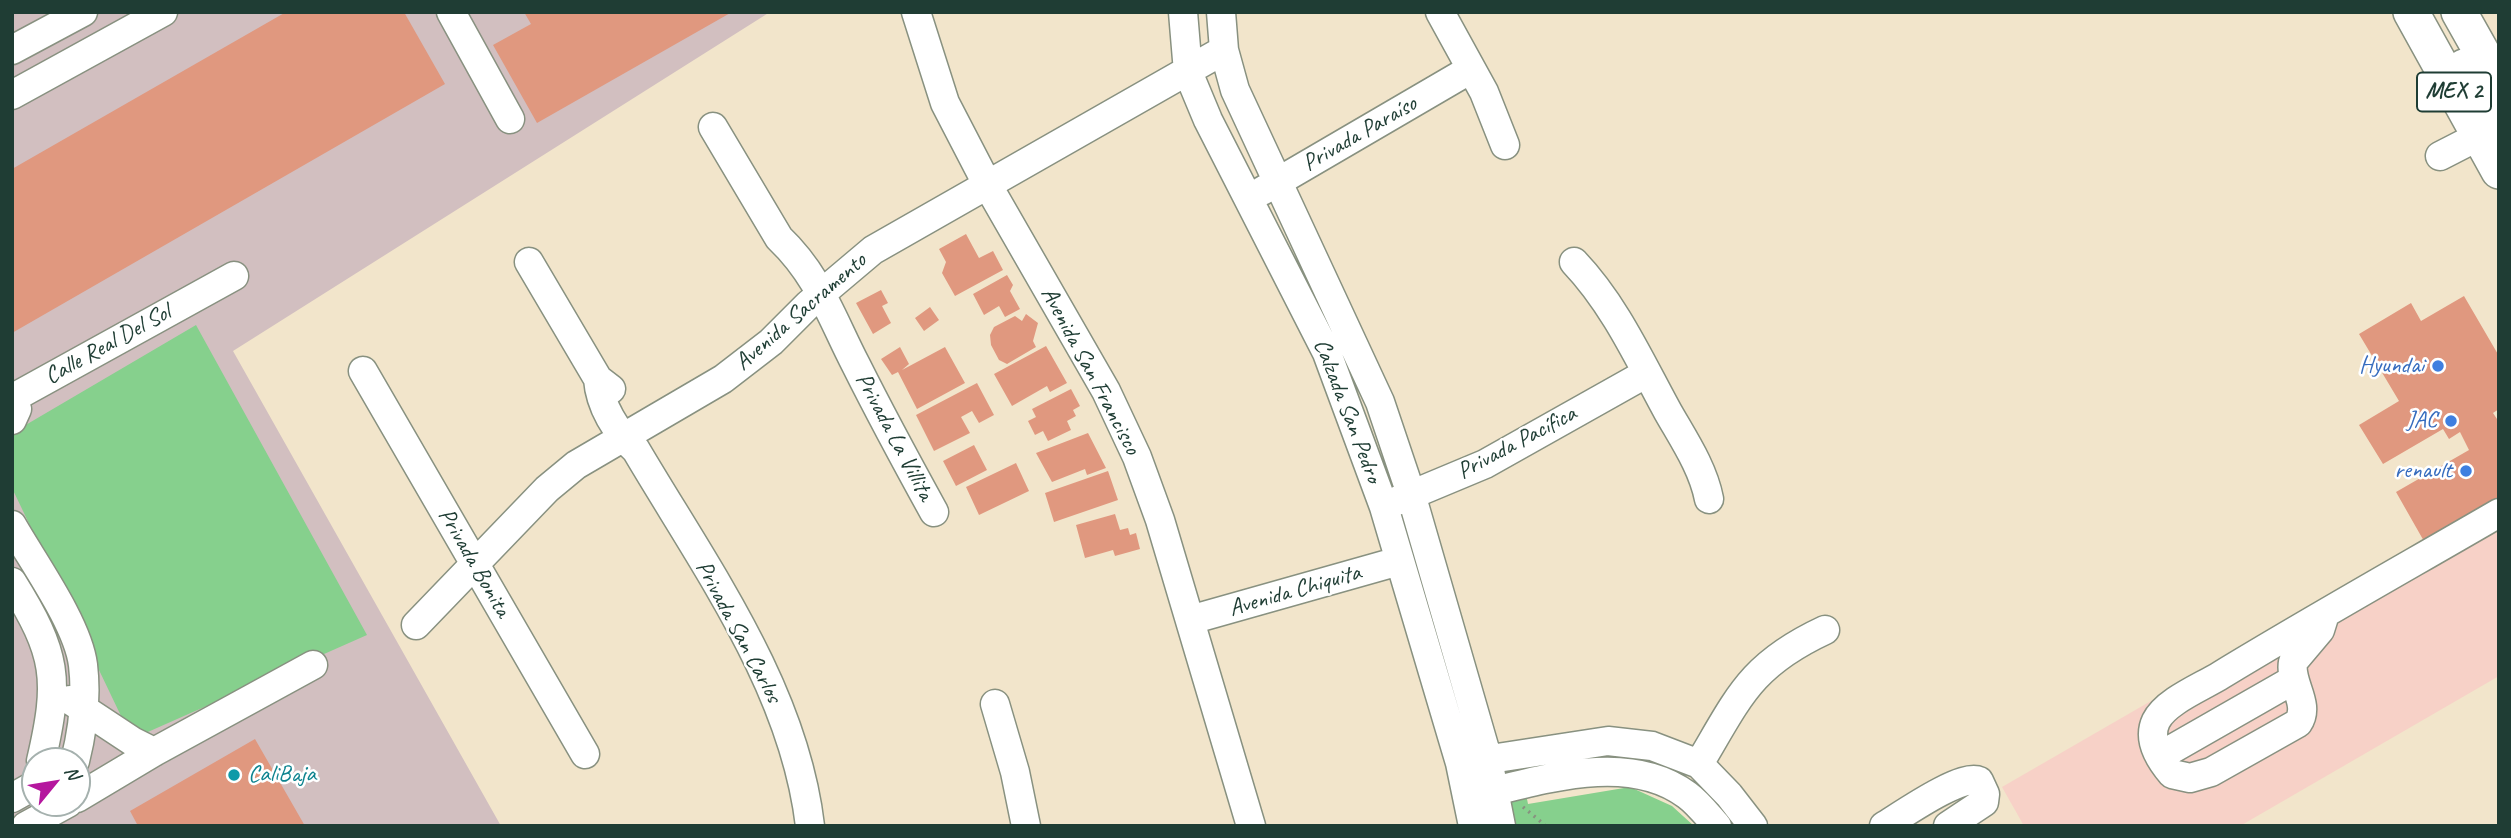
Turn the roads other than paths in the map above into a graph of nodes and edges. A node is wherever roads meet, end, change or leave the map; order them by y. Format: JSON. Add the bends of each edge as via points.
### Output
{"nodes":[{"id":1,"x":83,"y":12,"type":"edge"},
{"id":2,"x":163,"y":12,"type":"edge"},
{"id":3,"x":451,"y":12,"type":"edge"},
{"id":4,"x":916,"y":12,"type":"edge"},
{"id":5,"x":1183,"y":12,"type":"edge"},
{"id":6,"x":1221,"y":12,"type":"edge"},
{"id":7,"x":1440,"y":12,"type":"edge"},
{"id":8,"x":2411,"y":12,"type":"edge"},
{"id":9,"x":2421,"y":12,"type":"edge"},
{"id":10,"x":2459,"y":12,"type":"edge"},
{"id":11,"x":12,"y":50,"type":"edge"},
{"id":12,"x":1224,"y":50,"type":"junction"},
{"id":13,"x":1471,"y":69,"type":"junction"},
{"id":14,"x":1188,"y":72,"type":"junction"},
{"id":15,"x":2499,"y":83,"type":"edge"},
{"id":16,"x":12,"y":95,"type":"edge"},
{"id":17,"x":510,"y":119,"type":"dead end"},
{"id":18,"x":713,"y":127,"type":"dead end"},
{"id":19,"x":2492,"y":133,"type":"edge"},
{"id":20,"x":1505,"y":145,"type":"dead end"},
{"id":21,"x":2440,"y":156,"type":"dead end"},
{"id":22,"x":2499,"y":171,"type":"edge"},
{"id":23,"x":1276,"y":183,"type":"junction"},
{"id":24,"x":987,"y":184,"type":"junction"},
{"id":25,"x":1250,"y":198,"type":"junction"},
{"id":26,"x":529,"y":262,"type":"dead end"},
{"id":27,"x":1574,"y":262,"type":"dead end"},
{"id":28,"x":234,"y":276,"type":"dead end"},
{"id":29,"x":815,"y":298,"type":"junction"},
{"id":30,"x":363,"y":371,"type":"dead end"},
{"id":31,"x":1647,"y":373,"type":"junction"},
{"id":32,"x":13,"y":405,"type":"edge"},
{"id":33,"x":632,"y":439,"type":"junction"},
{"id":34,"x":1411,"y":494,"type":"junction"},
{"id":35,"x":1709,"y":499,"type":"dead end"},
{"id":36,"x":1384,"y":506,"type":"junction"},
{"id":37,"x":934,"y":512,"type":"dead end"},
{"id":38,"x":2499,"y":513,"type":"edge"},
{"id":39,"x":12,"y":525,"type":"edge"},
{"id":40,"x":1399,"y":561,"type":"junction"},
{"id":41,"x":475,"y":565,"type":"junction"},
{"id":42,"x":12,"y":582,"type":"edge"},
{"id":43,"x":2325,"y":614,"type":"junction"},
{"id":44,"x":1190,"y":620,"type":"junction"},
{"id":45,"x":416,"y":625,"type":"dead end"},
{"id":46,"x":1825,"y":630,"type":"dead end"},
{"id":47,"x":313,"y":665,"type":"dead end"},
{"id":48,"x":2293,"y":680,"type":"junction"},
{"id":49,"x":54,"y":691,"type":"junction"},
{"id":50,"x":995,"y":704,"type":"dead end"},
{"id":51,"x":85,"y":709,"type":"junction"},
{"id":52,"x":43,"y":747,"type":"edge"},
{"id":53,"x":78,"y":747,"type":"edge"},
{"id":54,"x":154,"y":752,"type":"junction"},
{"id":55,"x":585,"y":754,"type":"dead end"},
{"id":56,"x":2160,"y":755,"type":"junction"},
{"id":57,"x":1489,"y":760,"type":"junction"},
{"id":58,"x":1460,"y":763,"type":"junction"},
{"id":59,"x":1699,"y":764,"type":"junction"},
{"id":60,"x":91,"y":790,"type":"edge"},
{"id":61,"x":1507,"y":797,"type":"junction"},
{"id":62,"x":1468,"y":798,"type":"junction"},
{"id":63,"x":810,"y":826,"type":"edge"},
{"id":64,"x":1026,"y":826,"type":"edge"},
{"id":65,"x":1251,"y":826,"type":"edge"},
{"id":66,"x":1473,"y":826,"type":"edge"},
{"id":67,"x":1501,"y":826,"type":"edge"},
{"id":68,"x":1717,"y":826,"type":"edge"},
{"id":69,"x":1753,"y":826,"type":"edge"},
{"id":70,"x":1884,"y":826,"type":"edge"},
{"id":71,"x":1948,"y":826,"type":"edge"}],
"edges":[{"from":1,"to":11,"type":"street"},
{"from":2,"to":16,"type":"street"},
{"from":3,"to":17,"type":"street"},
{"from":4,"to":24,"type":"street","name":"Avenida San Francisco","via":[[945,103]]},
{"from":5,"to":14,"type":"street","name":"Calzada San Pedro"},
{"from":6,"to":12,"type":"street","name":"Calzada San Pedro"},
{"from":7,"to":13,"type":"street"},
{"from":8,"to":19,"type":"main road","number":"MEX 2"},
{"from":9,"to":19,"type":"main road","via":[[2439,29],[2477,88]]},
{"from":10,"to":15,"type":"main road","number":"MEX 2"},
{"from":12,"to":14,"type":"street","name":"Avenida Sacramento"},
{"from":12,"to":23,"type":"street","name":"Calzada San Pedro","via":[[1235,90]]},
{"from":13,"to":20,"type":"street"},
{"from":13,"to":23,"type":"street","name":"Privada Paraíso"},
{"from":14,"to":24,"type":"street","name":"Avenida Sacramento"},
{"from":14,"to":25,"type":"street","name":"Calzada San Pedro"},
{"from":18,"to":29,"type":"street","name":"Privada La Villita","via":[[779,238],[784,258]]},
{"from":19,"to":21,"type":"street"},
{"from":19,"to":22,"type":"main road","number":"MEX 2"},
{"from":23,"to":25,"type":"street","name":"Privada Paraíso"},
{"from":23,"to":34,"type":"street","name":"Calzada San Pedro","via":[[1370,379]]},
{"from":24,"to":29,"type":"street","name":"Avenida Sacramento","via":[[873,250]]},
{"from":24,"to":44,"type":"street","name":"Avenida San Francisco","via":[[1106,391],[1160,520]]},
{"from":25,"to":36,"type":"street","name":"Calzada San Pedro","via":[[1327,352]]},
{"from":26,"to":33,"type":"street","name":"Privada San Carlos","via":[[598,379],[599,396]]},
{"from":27,"to":31,"type":"street","via":[[1607,303]]},
{"from":28,"to":32,"type":"street","name":"Calle Real Del Sol"},
{"from":29,"to":33,"type":"street","name":"Avenida Sacramento","via":[[771,342],[723,379]]},
{"from":29,"to":37,"type":"street","name":"Privada La Villita","via":[[835,347],[854,362]]},
{"from":30,"to":41,"type":"street","name":"Privada Bonita"},
{"from":31,"to":34,"type":"street","name":"Privada Pacífica","via":[[1485,464]]},
{"from":31,"to":35,"type":"street","via":[[1706,482]]},
{"from":33,"to":41,"type":"street","name":"Avenida Sacramento","via":[[576,465]]},
{"from":33,"to":63,"type":"street","name":"Privada San Carlos","via":[[761,669],[793,747]]},
{"from":34,"to":36,"type":"street","name":"Privada Pacífica"},
{"from":34,"to":57,"type":"street","name":"Calzada San Pedro"},
{"from":36,"to":40,"type":"street","name":"Calzada San Pedro"},
{"from":38,"to":43,"type":"street"},
{"from":39,"to":51,"type":"street","via":[[67,620],[83,662]]},
{"from":40,"to":44,"type":"street","name":"Avenida Chiquita"},
{"from":40,"to":58,"type":"street","name":"Calzada San Pedro"},
{"from":41,"to":45,"type":"street","name":"Avenida Sacramento"},
{"from":41,"to":55,"type":"street","name":"Privada Bonita"},
{"from":42,"to":49,"type":"street","via":[[44,638]]},
{"from":43,"to":48,"type":"street","via":[[2320,630],[2293,662]]},
{"from":43,"to":56,"type":"street","via":[[2166,710],[2153,733]]},
{"from":44,"to":65,"type":"street","name":"Avenida San Francisco"},
{"from":46,"to":59,"type":"street","via":[[1766,663],[1745,687]]},
{"from":47,"to":54,"type":"street"},
{"from":48,"to":56,"type":"street"},
{"from":48,"to":56,"type":"street","via":[[2303,708],[2302,717],[2292,727],[2197,777],[2172,774]]},
{"from":49,"to":51,"type":"street"},
{"from":49,"to":52,"type":"street"},
{"from":50,"to":64,"type":"street"},
{"from":51,"to":53,"type":"street"},
{"from":51,"to":54,"type":"street"},
{"from":54,"to":60,"type":"street"},
{"from":57,"to":58,"type":"street"},
{"from":57,"to":59,"type":"street","via":[[1608,741],[1652,746]]},
{"from":57,"to":61,"type":"street","name":"Calzada San Pedro"},
{"from":58,"to":62,"type":"street","name":"Calzada San Pedro"},
{"from":59,"to":69,"type":"street"},
{"from":61,"to":62,"type":"street"},
{"from":61,"to":67,"type":"street","name":"Calzada San Pedro"},
{"from":61,"to":68,"type":"street","via":[[1597,771],[1641,774],[1686,794]]},
{"from":62,"to":66,"type":"street","name":"Calzada San Pedro"},
{"from":70,"to":71,"type":"street","via":[[1955,784],[1979,781],[1986,794],[1984,802]]}]}
